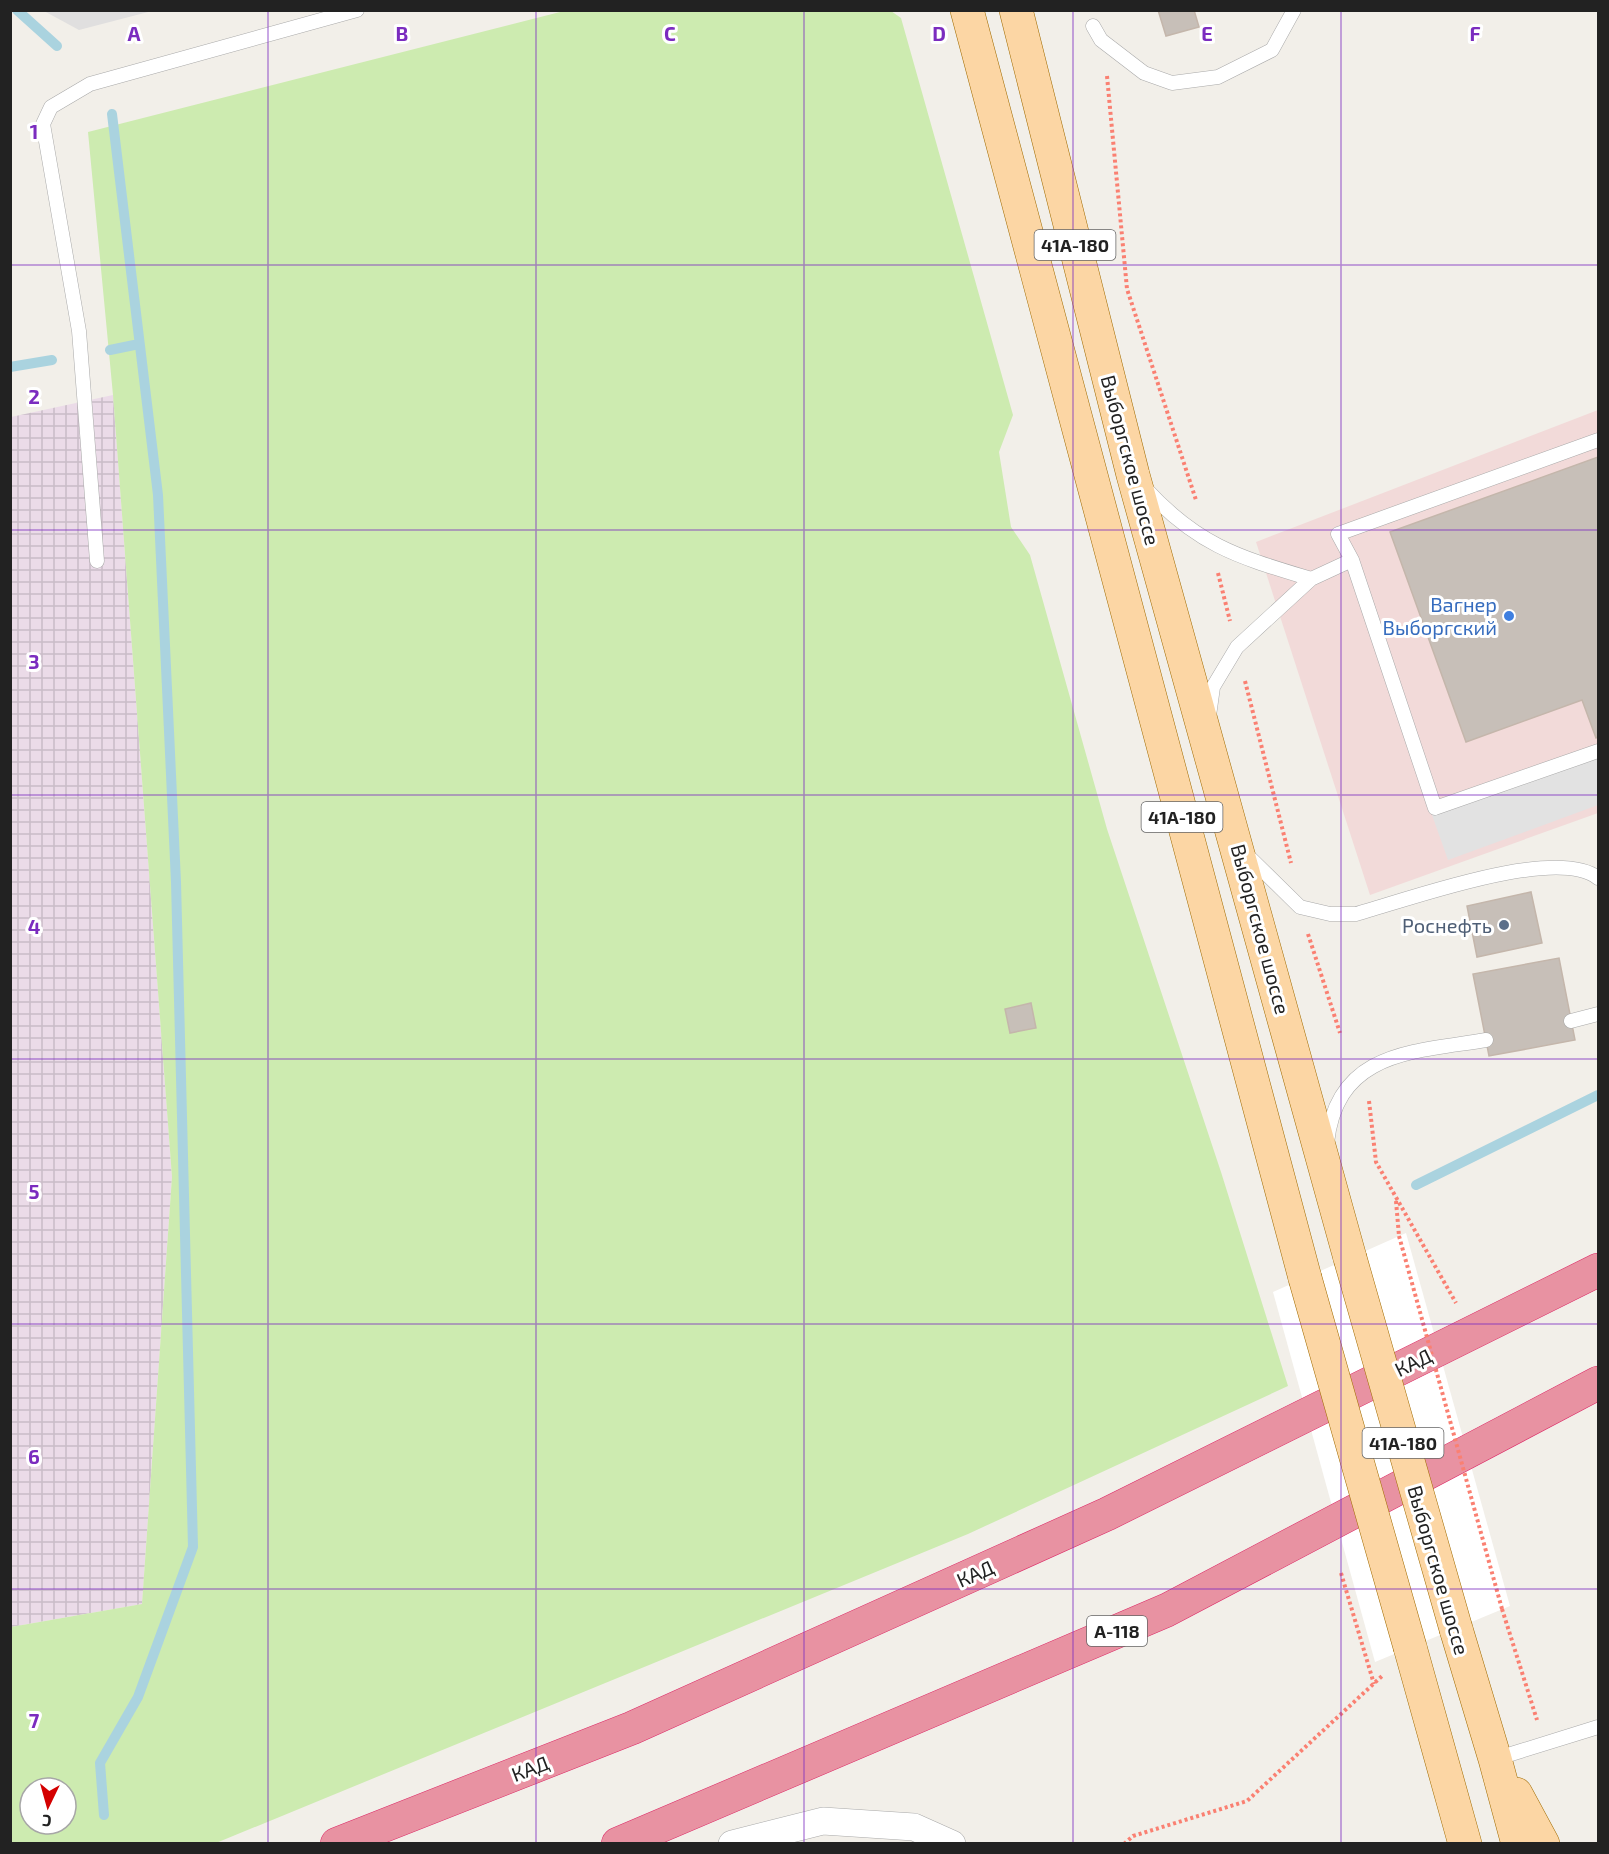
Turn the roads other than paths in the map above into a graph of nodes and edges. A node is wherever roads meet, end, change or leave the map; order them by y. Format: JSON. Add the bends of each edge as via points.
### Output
{"nodes":[{"id":1,"x":357,"y":10,"type":"edge"},
{"id":2,"x":1294,"y":10,"type":"edge"},
{"id":3,"x":965,"y":12,"type":"edge"},
{"id":4,"x":1017,"y":12,"type":"edge"},
{"id":5,"x":1093,"y":26,"type":"dead end"},
{"id":6,"x":1599,"y":440,"type":"edge"},
{"id":7,"x":1133,"y":475,"type":"junction"},
{"id":8,"x":1352,"y":560,"type":"junction"},
{"id":9,"x":97,"y":561,"type":"dead end"},
{"id":10,"x":1311,"y":579,"type":"junction"},
{"id":11,"x":1206,"y":735,"type":"junction"},
{"id":12,"x":1599,"y":751,"type":"edge"},
{"id":13,"x":1238,"y":844,"type":"junction"},
{"id":14,"x":1599,"y":878,"type":"edge"},
{"id":15,"x":1599,"y":1014,"type":"edge"},
{"id":16,"x":1571,"y":1021,"type":"dead end"},
{"id":17,"x":1486,"y":1040,"type":"dead end"},
{"id":18,"x":1325,"y":1163,"type":"junction"},
{"id":19,"x":1599,"y":1270,"type":"edge"},
{"id":20,"x":1599,"y":1383,"type":"edge"},
{"id":21,"x":1599,"y":1727,"type":"edge"},
{"id":22,"x":1495,"y":1759,"type":"junction"},
{"id":23,"x":337,"y":1844,"type":"edge"},
{"id":24,"x":618,"y":1844,"type":"edge"},
{"id":25,"x":732,"y":1844,"type":"edge"},
{"id":26,"x":952,"y":1844,"type":"edge"},
{"id":27,"x":1465,"y":1844,"type":"edge"},
{"id":28,"x":1518,"y":1844,"type":"edge"},
{"id":29,"x":1544,"y":1844,"type":"edge"}],
"edges":[{"from":1,"to":9,"type":"lane","via":[[90,84],[51,106],[43,124],[79,331]]},
{"from":2,"to":5,"type":"lane","via":[[1272,50],[1218,77],[1172,83],[1144,73],[1101,40]]},
{"from":3,"to":27,"type":"main road","number":"41А-180","bridge":true,"via":[[1305,1278],[1400,1658]]},
{"from":4,"to":7,"type":"main road","name":"Выборгское шоссе","number":"41А-180"},
{"from":6,"to":8,"type":"lane","via":[[1338,534]]},
{"from":7,"to":10,"type":"lane","via":[[1166,511],[1210,543]]},
{"from":7,"to":11,"type":"main road","name":"Выборгское шоссе","number":"41А-180"},
{"from":8,"to":10,"type":"lane"},
{"from":8,"to":12,"type":"lane","via":[[1435,808]]},
{"from":10,"to":11,"type":"lane","via":[[1237,647],[1213,687]]},
{"from":11,"to":13,"type":"main road","name":"Выборгское шоссе","number":"41А-180"},
{"from":13,"to":14,"type":"lane","via":[[1300,907],[1330,914],[1356,914],[1518,869],[1560,868],[1592,873]]},
{"from":13,"to":18,"type":"main road","name":"Выборгское шоссе","number":"41А-180"},
{"from":15,"to":16,"type":"lane"},
{"from":17,"to":18,"type":"lane","via":[[1395,1055],[1369,1067],[1350,1083],[1337,1102]]},
{"from":18,"to":22,"type":"main road","name":"Выборгское шоссе","number":"41А-180","bridge":true},
{"from":19,"to":23,"type":"highway","name":"КАД","via":[[1107,1514],[632,1728]]},
{"from":20,"to":24,"type":"highway","number":"А-118","via":[[1167,1610]]},
{"from":21,"to":22,"type":"lane"},
{"from":22,"to":28,"type":"main road","name":"Выборгское шоссе","number":"41А-180"},
{"from":22,"to":29,"type":"main road"},
{"from":25,"to":26,"type":"street","via":[[823,1821],[914,1827]]}]}
